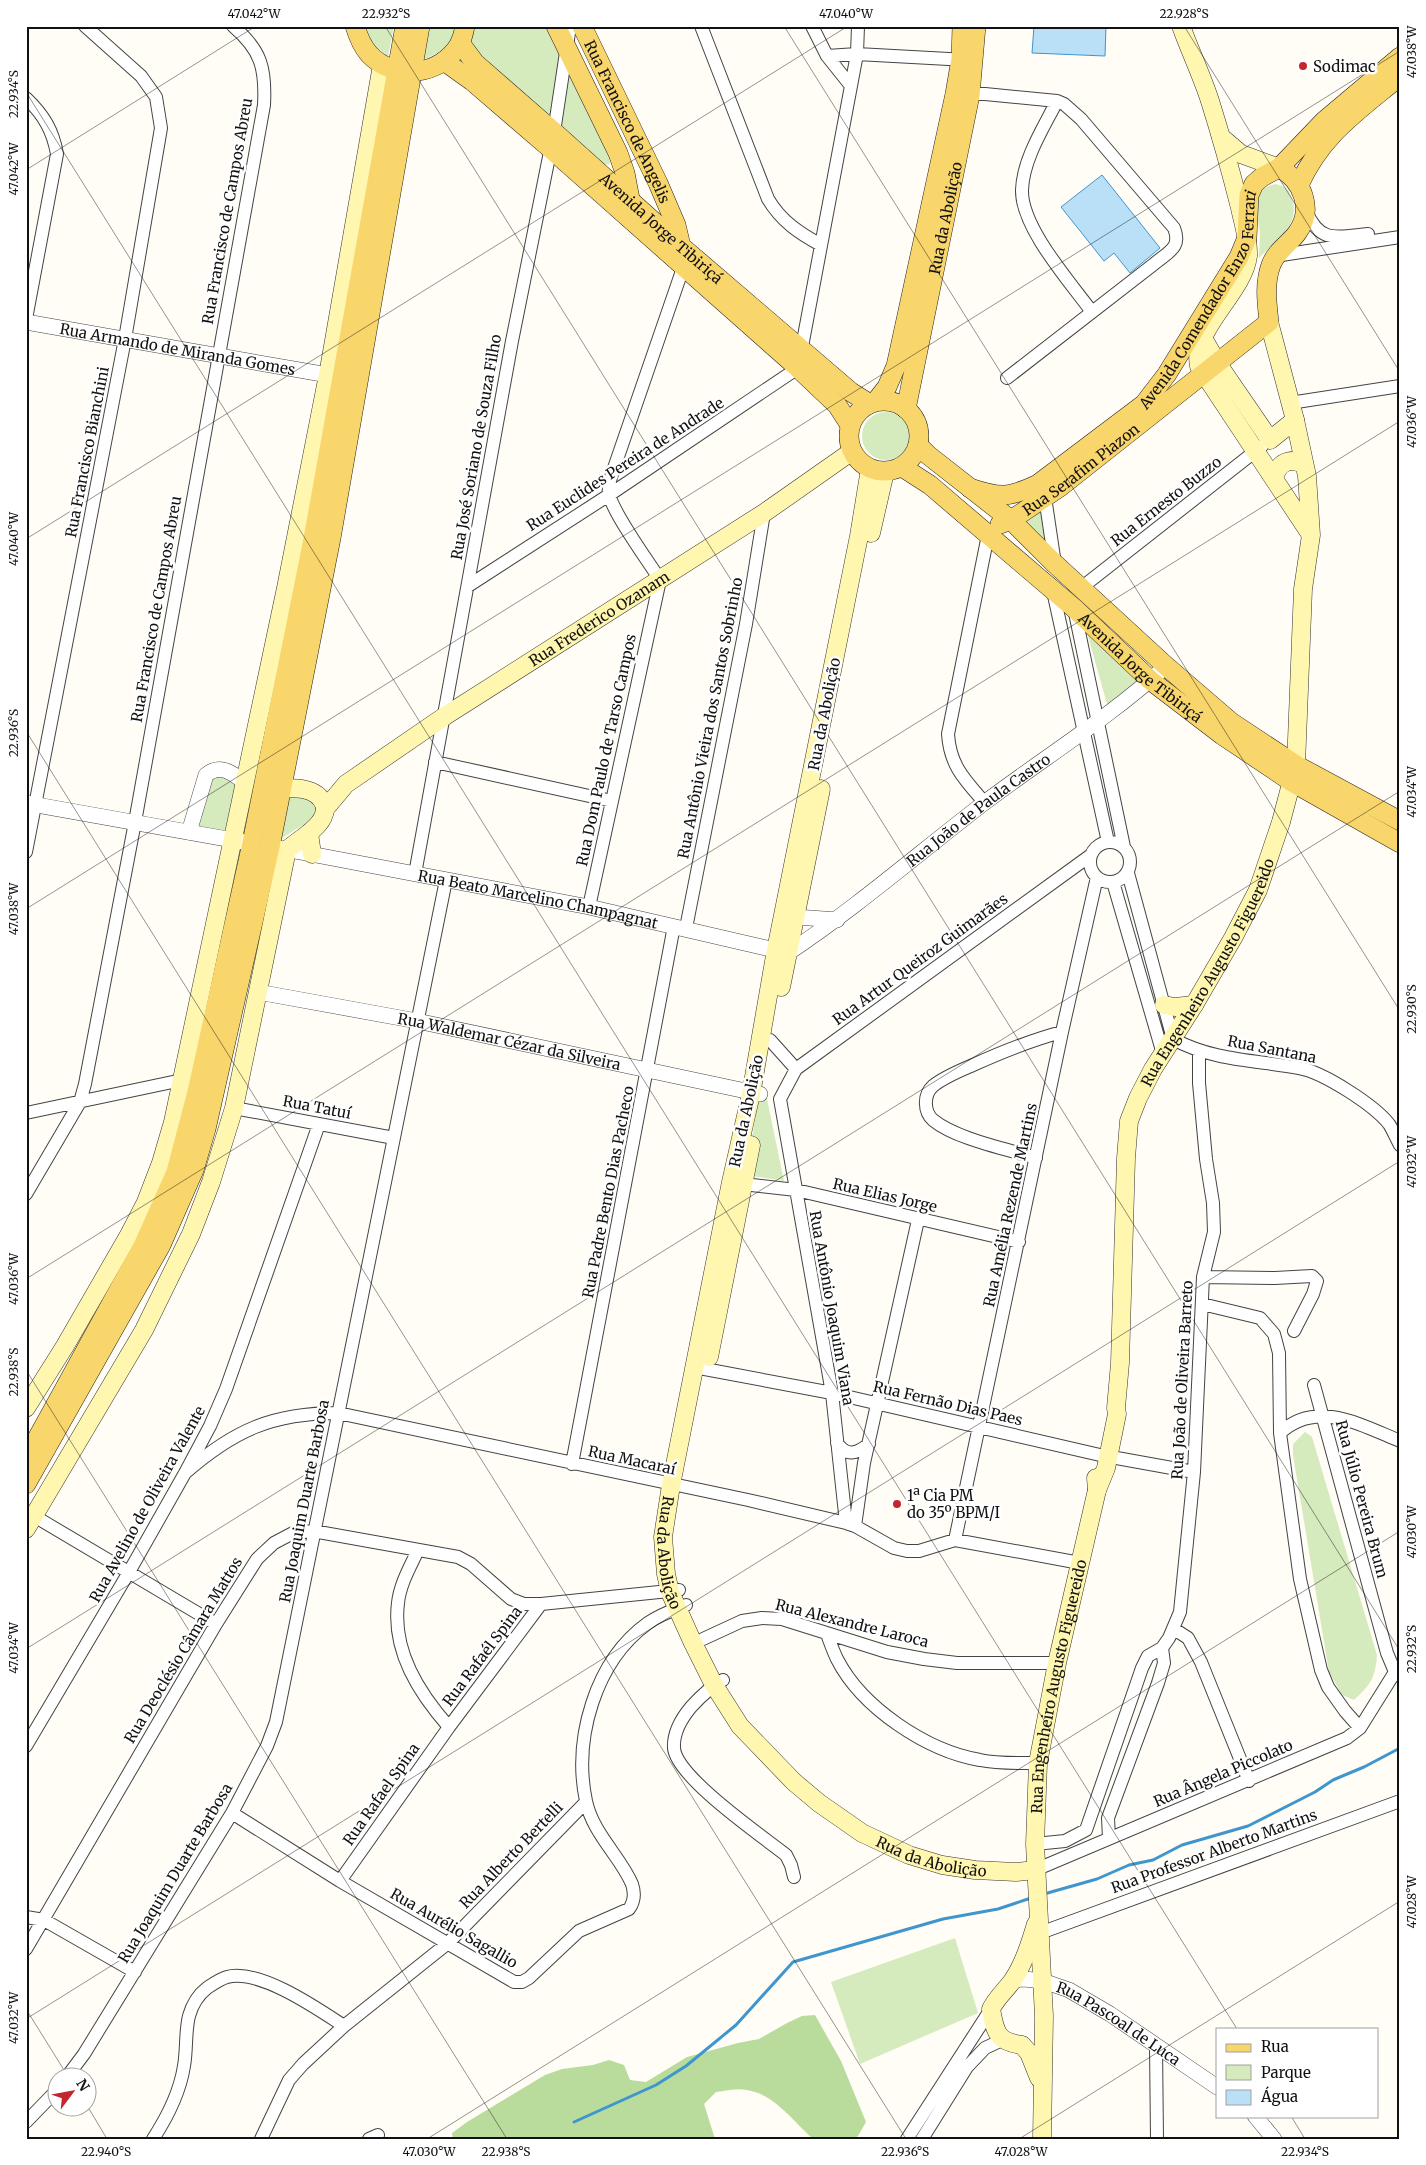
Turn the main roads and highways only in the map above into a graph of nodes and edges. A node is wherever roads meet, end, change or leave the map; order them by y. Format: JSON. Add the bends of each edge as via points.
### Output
{"nodes":[{"id":1,"x":355,"y":26,"type":"edge"},
{"id":2,"x":405,"y":26,"type":"edge"},
{"id":3,"x":420,"y":26,"type":"edge"},
{"id":4,"x":556,"y":26,"type":"edge"},
{"id":5,"x":582,"y":26,"type":"edge"},
{"id":6,"x":962,"y":26,"type":"edge"},
{"id":7,"x":976,"y":26,"type":"edge"},
{"id":8,"x":1181,"y":26,"type":"edge"},
{"id":9,"x":463,"y":35,"type":"edge"},
{"id":10,"x":1400,"y":57,"type":"edge"},
{"id":11,"x":968,"y":60,"type":"junction"},
{"id":12,"x":444,"y":61,"type":"junction"},
{"id":13,"x":398,"y":69,"type":"junction"},
{"id":14,"x":1400,"y":76,"type":"edge"},
{"id":15,"x":963,"y":94,"type":"junction"},
{"id":16,"x":1220,"y":136,"type":"junction"},
{"id":17,"x":553,"y":140,"type":"junction"},
{"id":18,"x":618,"y":153,"type":"junction"},
{"id":19,"x":1279,"y":168,"type":"junction"},
{"id":20,"x":603,"y":176,"type":"junction"},
{"id":21,"x":1299,"y":185,"type":"junction"},
{"id":22,"x":625,"y":205,"type":"junction"},
{"id":23,"x":1246,"y":238,"type":"junction"},
{"id":24,"x":682,"y":247,"type":"junction"},
{"id":25,"x":1269,"y":322,"type":"junction"},
{"id":26,"x":1211,"y":369,"type":"junction"},
{"id":27,"x":873,"y":403,"type":"junction"},
{"id":28,"x":906,"y":409,"type":"junction"},
{"id":29,"x":1295,"y":420,"type":"junction"},
{"id":30,"x":850,"y":425,"type":"junction"},
{"id":31,"x":918,"y":445,"type":"junction"},
{"id":32,"x":852,"y":452,"type":"junction"},
{"id":33,"x":886,"y":469,"type":"junction"},
{"id":34,"x":1306,"y":471,"type":"junction"},
{"id":35,"x":1278,"y":484,"type":"junction"},
{"id":36,"x":930,"y":485,"type":"junction"},
{"id":37,"x":970,"y":488,"type":"junction"},
{"id":38,"x":1011,"y":520,"type":"junction"},
{"id":39,"x":1311,"y":535,"type":"junction"},
{"id":40,"x":1294,"y":773,"type":"junction"},
{"id":41,"x":245,"y":783,"type":"junction"},
{"id":42,"x":346,"y":784,"type":"junction"},
{"id":43,"x":271,"y":789,"type":"junction"},
{"id":44,"x":314,"y":792,"type":"junction"},
{"id":45,"x":325,"y":809,"type":"junction"},
{"id":46,"x":1400,"y":821,"type":"edge"},
{"id":47,"x":309,"y":833,"type":"junction"},
{"id":48,"x":1400,"y":843,"type":"edge"},
{"id":49,"x":269,"y":847,"type":"junction"},
{"id":50,"x":312,"y":854,"type":"road end"},
{"id":51,"x":782,"y":951,"type":"junction"},
{"id":52,"x":1164,"y":1005,"type":"road end"},
{"id":53,"x":1194,"y":1005,"type":"junction"},
{"id":54,"x":755,"y":1094,"type":"junction"},
{"id":55,"x":700,"y":1368,"type":"junction"},
{"id":56,"x":26,"y":1408,"type":"edge"},
{"id":57,"x":26,"y":1459,"type":"edge"},
{"id":58,"x":26,"y":1484,"type":"edge"},
{"id":59,"x":30,"y":1523,"type":"edge"},
{"id":60,"x":678,"y":1599,"type":"junction"},
{"id":61,"x":718,"y":1682,"type":"junction"},
{"id":62,"x":1036,"y":1877,"type":"junction"},
{"id":63,"x":1038,"y":1920,"type":"junction"},
{"id":64,"x":1044,"y":2032,"type":"junction"},
{"id":65,"x":1022,"y":2045,"type":"junction"},
{"id":66,"x":1042,"y":2088,"type":"junction"},
{"id":67,"x":1042,"y":2139,"type":"edge"}],
"edges":[{"from":1,"to":13,"type":"main road","via":[[359,40],[369,54]]},
{"from":2,"to":13,"type":"main road"},
{"from":3,"to":13,"type":"main road"},
{"from":4,"to":18,"type":"main road","name":"Rua Francisco de Angelis"},
{"from":5,"to":24,"type":"main road","name":"Rua Francisco de Angelis","via":[[658,183]]},
{"from":6,"to":11,"type":"main road","name":"Rua da Abolição"},
{"from":7,"to":11,"type":"main road","name":"Rua da Abolição"},
{"from":8,"to":16,"type":"main road","via":[[1210,100]]},
{"from":9,"to":12,"type":"main road","name":"Avenida Jorge Tibiriçá"},
{"from":9,"to":17,"type":"main road","name":"Avenida Jorge Tibiriçá","via":[[474,62]]},
{"from":10,"to":19,"type":"main road","name":"Avenida Comendador Enzo Ferrari","via":[[1324,122]]},
{"from":11,"to":15,"type":"main road","name":"Rua da Abolição"},
{"from":12,"to":13,"type":"main road","name":"Avenida Jorge Tibiriçá","via":[[434,67]]},
{"from":12,"to":17,"type":"main road","name":"Avenida Jorge Tibiriçá"},
{"from":13,"to":41,"type":"main road","via":[[370,144],[328,375]]},
{"from":13,"to":43,"type":"main road","via":[[331,538]]},
{"from":14,"to":21,"type":"main road","via":[[1326,140],[1313,156]]},
{"from":15,"to":27,"type":"main road","name":"Rua da Abolição","via":[[896,366],[888,387]]},
{"from":15,"to":28,"type":"main road","name":"Rua da Abolição"},
{"from":16,"to":19,"type":"main road","via":[[1241,154]]},
{"from":16,"to":23,"type":"main road"},
{"from":17,"to":20,"type":"main road","name":"Avenida Jorge Tibiriçá"},
{"from":17,"to":22,"type":"main road","name":"Avenida Jorge Tibiriçá"},
{"from":18,"to":20,"type":"main road","via":[[616,162]]},
{"from":18,"to":22,"type":"main road","name":"Rua Francisco de Angelis","via":[[625,173]]},
{"from":19,"to":21,"type":"main road"},
{"from":19,"to":23,"type":"main road","name":"Avenida Comendador Enzo Ferrari","via":[[1254,184],[1249,195]]},
{"from":20,"to":22,"type":"main road","name":"Avenida Jorge Tibiriçá"},
{"from":21,"to":25,"type":"main road","via":[[1305,209],[1303,224],[1275,256],[1267,279]]},
{"from":22,"to":24,"type":"main road","name":"Avenida Jorge Tibiriçá"},
{"from":22,"to":30,"type":"main road","name":"Avenida Jorge Tibiriçá","via":[[683,268],[837,405]]},
{"from":23,"to":26,"type":"main road","via":[[1248,255],[1243,273],[1203,338],[1197,357]]},
{"from":23,"to":37,"type":"main road","name":"Avenida Comendador Enzo Ferrari","via":[[1239,257],[1167,374],[1144,404],[1038,484],[1008,496],[992,496]]},
{"from":24,"to":27,"type":"main road","name":"Avenida Jorge Tibiriçá","via":[[851,392]]},
{"from":25,"to":26,"type":"main road","name":"Rua Serafim Piazon"},
{"from":25,"to":29,"type":"main road","name":"Rua Engenheiro Augusto Figuereido"},
{"from":26,"to":29,"type":"main road","via":[[1270,440]]},
{"from":26,"to":35,"type":"main road"},
{"from":26,"to":38,"type":"main road","name":"Rua Serafim Piazon"},
{"from":27,"to":28,"type":"main road","via":[[894,402]]},
{"from":27,"to":30,"type":"main road","via":[[863,407]]},
{"from":28,"to":31,"type":"main road","via":[[917,424]]},
{"from":29,"to":34,"type":"main road","name":"Rua Engenheiro Augusto Figuereido"},
{"from":30,"to":32,"type":"main road","via":[[848,435]]},
{"from":31,"to":33,"type":"main road","via":[[915,454]]},
{"from":31,"to":37,"type":"main road","name":"Avenida Jorge Tibiriçá"},
{"from":32,"to":33,"type":"main road","via":[[860,463]]},
{"from":32,"to":42,"type":"main road","name":"Rua Frederico Ozanam","via":[[764,513],[445,716]]},
{"from":33,"to":36,"type":"main road","name":"Avenida Jorge Tibiriçá"},
{"from":33,"to":51,"type":"main road","name":"Rua da Abolição","via":[[857,546]]},
{"from":34,"to":35,"type":"main road","via":[[1304,482],[1294,489]]},
{"from":34,"to":35,"type":"main road","via":[[1293,460],[1283,463],[1278,467]]},
{"from":34,"to":39,"type":"main road","name":"Rua Engenheiro Augusto Figuereido"},
{"from":35,"to":39,"type":"main road"},
{"from":36,"to":38,"type":"main road","name":"Rua Serafim Piazon","via":[[954,496],[989,521],[997,524]]},
{"from":36,"to":40,"type":"main road","name":"Avenida Jorge Tibiriçá","via":[[1074,608],[1150,680],[1222,735]]},
{"from":37,"to":38,"type":"main road","name":"Avenida Jorge Tibiriçá"},
{"from":38,"to":40,"type":"main road","name":"Avenida Jorge Tibiriçá","via":[[1166,666]]},
{"from":39,"to":40,"type":"main road","name":"Rua Engenheiro Augusto Figuereido","via":[[1303,589]]},
{"from":40,"to":46,"type":"main road","name":"Avenida Jorge Tibiriçá"},
{"from":40,"to":48,"type":"main road","name":"Avenida Jorge Tibiriçá"},
{"from":40,"to":53,"type":"main road","name":"Rua Engenheiro Augusto Figuereido","via":[[1258,890]]},
{"from":41,"to":43,"type":"main road","name":"Rua Frederico Ozanam"},
{"from":41,"to":56,"type":"main road","via":[[182,1080],[161,1163],[146,1202],[70,1338]]},
{"from":42,"to":44,"type":"main road","name":"Rua Frederico Ozanam"},
{"from":42,"to":45,"type":"main road","name":"Rua Frederico Ozanam"},
{"from":43,"to":44,"type":"main road","name":"Rua Frederico Ozanam","via":[[297,788]]},
{"from":43,"to":49,"type":"main road"},
{"from":44,"to":45,"type":"main road","via":[[324,802]]},
{"from":45,"to":47,"type":"main road","name":"Rua Frederico Ozanam","via":[[320,823]]},
{"from":47,"to":49,"type":"main road","name":"Rua Frederico Ozanam"},
{"from":47,"to":50,"type":"main road"},
{"from":49,"to":57,"type":"main road","via":[[176,1172],[143,1246]]},
{"from":49,"to":58,"type":"main road","via":[[194,1170],[161,1245]]},
{"from":49,"to":59,"type":"main road","via":[[264,955],[258,992],[234,1108],[211,1182],[170,1280],[107,1395]]},
{"from":51,"to":54,"type":"main road","name":"Rua da Abolição"},
{"from":51,"to":54,"type":"main road","name":"Rua da Abolição","via":[[770,1040]]},
{"from":52,"to":53,"type":"main road"},
{"from":53,"to":62,"type":"main road","name":"Rua Engenheiro Augusto Figuereido","via":[[1138,1098],[1129,1121],[1116,1426],[1104,1456],[1057,1662],[1038,1763]]},
{"from":54,"to":55,"type":"main road","name":"Rua da Abolição","via":[[743,1184]]},
{"from":54,"to":55,"type":"main road","name":"Rua da Abolição","via":[[731,1182]]},
{"from":55,"to":60,"type":"main road","name":"Rua da Abolição","via":[[663,1537],[666,1574]]},
{"from":60,"to":61,"type":"main road","name":"Rua da Abolição"},
{"from":60,"to":61,"type":"main road","name":"Rua da Abolição","via":[[703,1639]]},
{"from":61,"to":62,"type":"main road","name":"Rua da Abolição","via":[[740,1726],[766,1755],[819,1804],[845,1823],[909,1855],[950,1866]]},
{"from":62,"to":63,"type":"main road","name":"Rua Engenheiro Augusto Figuereido"},
{"from":63,"to":64,"type":"main road","name":"Rua Engenheiro Augusto Figuereido"},
{"from":63,"to":65,"type":"main road","via":[[1025,1957],[992,2009],[995,2029],[1002,2040]]},
{"from":64,"to":65,"type":"main road"},
{"from":64,"to":66,"type":"main road"},
{"from":65,"to":66,"type":"main road","via":[[1033,2060]]},
{"from":66,"to":67,"type":"main road"}]}
